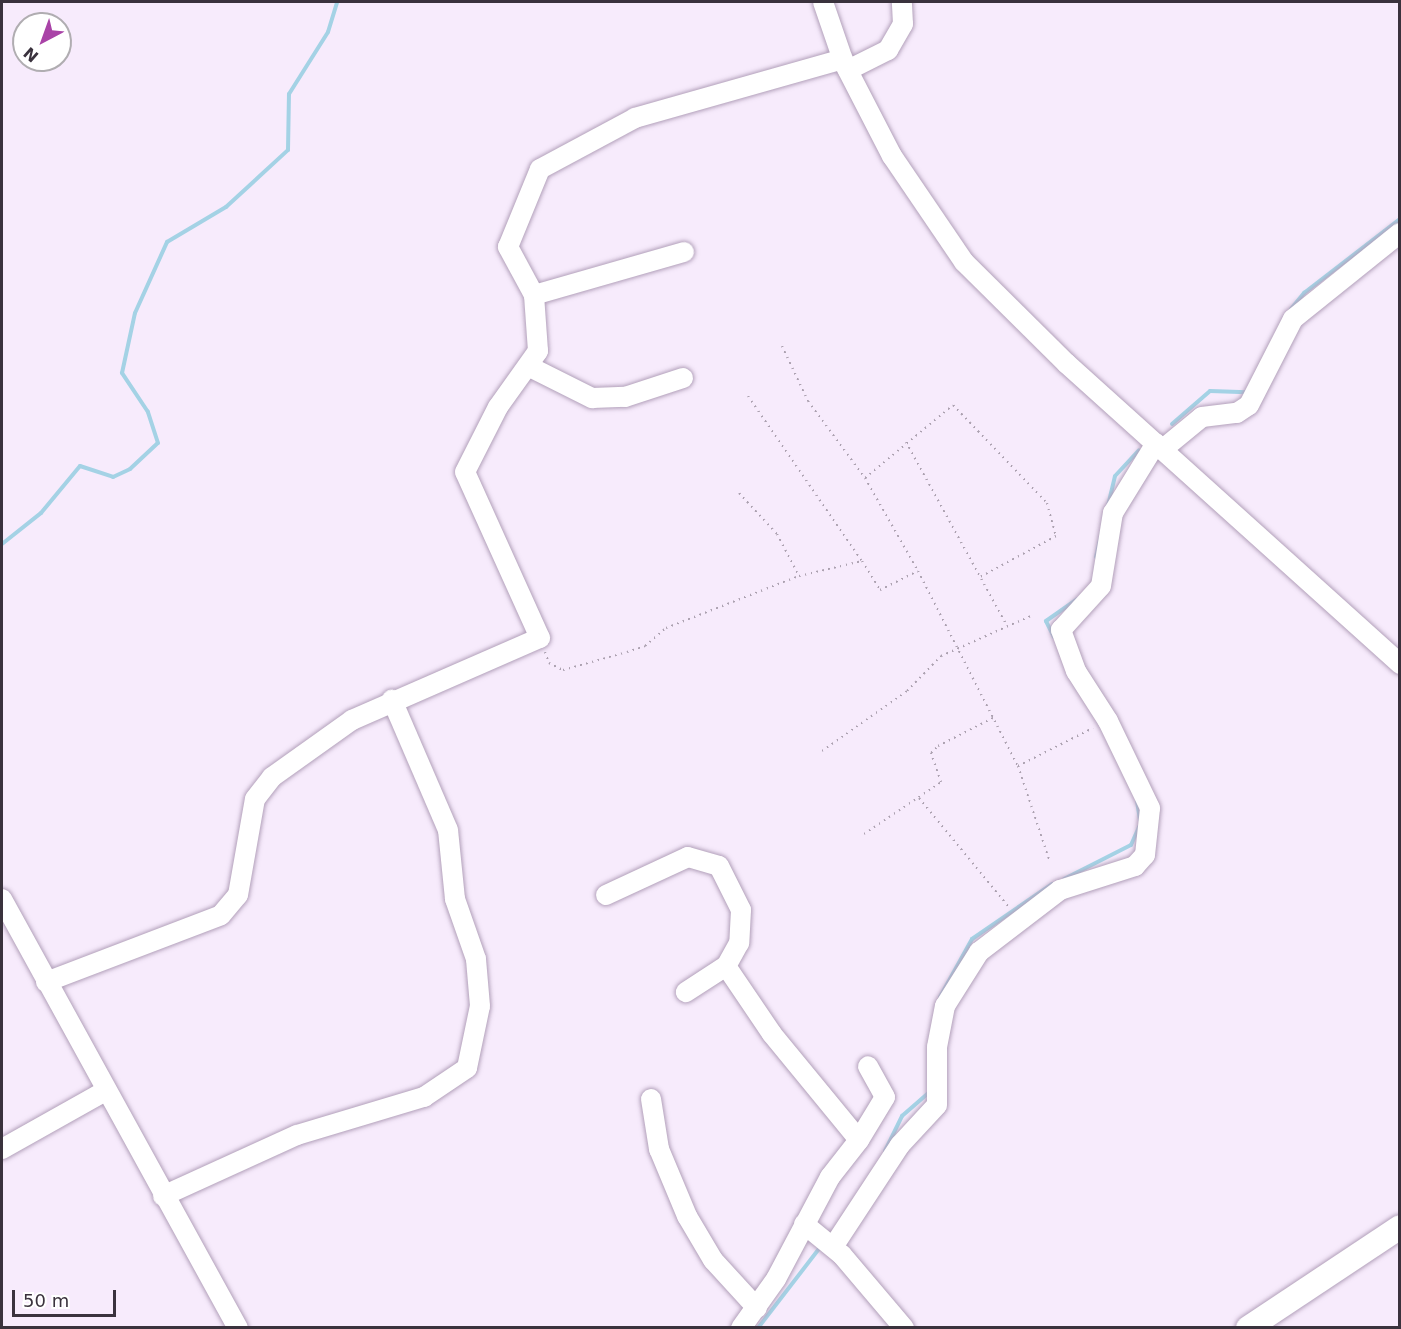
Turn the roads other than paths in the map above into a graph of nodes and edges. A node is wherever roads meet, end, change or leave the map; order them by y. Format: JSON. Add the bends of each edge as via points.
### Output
{"nodes":[{"id":1,"x":823,"y":2,"type":"edge"},
{"id":2,"x":902,"y":2,"type":"edge"},
{"id":3,"x":845,"y":64,"type":"junction"},
{"id":4,"x":1400,"y":233,"type":"edge"},
{"id":5,"x":684,"y":252,"type":"dead end"},
{"id":6,"x":534,"y":295,"type":"junction"},
{"id":7,"x":528,"y":366,"type":"junction"},
{"id":8,"x":682,"y":378,"type":"dead end"},
{"id":9,"x":1160,"y":446,"type":"junction"},
{"id":10,"x":1400,"y":664,"type":"edge"},
{"id":11,"x":392,"y":700,"type":"junction"},
{"id":12,"x":606,"y":895,"type":"dead end"},
{"id":13,"x":2,"y":899,"type":"edge"},
{"id":14,"x":726,"y":966,"type":"junction"},
{"id":15,"x":46,"y":982,"type":"junction"},
{"id":16,"x":686,"y":992,"type":"dead end"},
{"id":17,"x":868,"y":1066,"type":"dead end"},
{"id":18,"x":106,"y":1090,"type":"junction"},
{"id":19,"x":651,"y":1099,"type":"dead end"},
{"id":20,"x":859,"y":1140,"type":"junction"},
{"id":21,"x":2,"y":1149,"type":"edge"},
{"id":22,"x":164,"y":1196,"type":"junction"},
{"id":23,"x":807,"y":1226,"type":"junction"},
{"id":24,"x":1400,"y":1227,"type":"edge"},
{"id":25,"x":831,"y":1246,"type":"junction"},
{"id":26,"x":757,"y":1308,"type":"junction"},
{"id":27,"x":238,"y":1328,"type":"edge"},
{"id":28,"x":741,"y":1328,"type":"edge"},
{"id":29,"x":904,"y":1328,"type":"edge"},
{"id":30,"x":1248,"y":1328,"type":"edge"}],
"edges":[{"from":1,"to":3,"type":"street"},
{"from":2,"to":3,"type":"street","via":[[903,24],[888,50]]},
{"from":3,"to":6,"type":"street","via":[[635,118],[549,161],[534,181],[508,247]]},
{"from":3,"to":9,"type":"street","via":[[911,190],[964,262]]},
{"from":4,"to":9,"type":"street","via":[[1293,319],[1249,405],[1237,413],[1202,417]]},
{"from":5,"to":6,"type":"street"},
{"from":6,"to":7,"type":"street","via":[[540,335]]},
{"from":7,"to":8,"type":"street","via":[[592,398],[624,397]]},
{"from":7,"to":11,"type":"street","via":[[498,407],[465,472],[540,638]]},
{"from":9,"to":10,"type":"street"},
{"from":9,"to":25,"type":"street","via":[[1113,513],[1101,586],[1061,630],[1068,654],[1150,808],[1145,855],[1136,866],[1060,890],[979,952],[945,1005],[937,1047],[937,1105],[900,1145]]},
{"from":11,"to":15,"type":"street","via":[[308,746],[272,777],[255,799],[238,895],[222,915]]},
{"from":11,"to":22,"type":"street","via":[[447,830],[455,899],[476,959],[480,1006],[467,1068],[424,1097],[297,1135]]},
{"from":12,"to":14,"type":"street","via":[[688,857],[712,860],[735,890],[741,910],[739,943]]},
{"from":13,"to":15,"type":"street"},
{"from":14,"to":16,"type":"street"},
{"from":14,"to":20,"type":"street","via":[[772,1034]]},
{"from":15,"to":18,"type":"street"},
{"from":17,"to":20,"type":"street","via":[[885,1097]]},
{"from":18,"to":21,"type":"street"},
{"from":18,"to":22,"type":"street"},
{"from":19,"to":26,"type":"street","via":[[659,1149],[687,1216],[713,1260]]},
{"from":20,"to":23,"type":"street"},
{"from":22,"to":27,"type":"street"},
{"from":23,"to":25,"type":"street"},
{"from":23,"to":26,"type":"street"},
{"from":24,"to":30,"type":"main road"},
{"from":25,"to":29,"type":"street"},
{"from":26,"to":28,"type":"street"}]}
